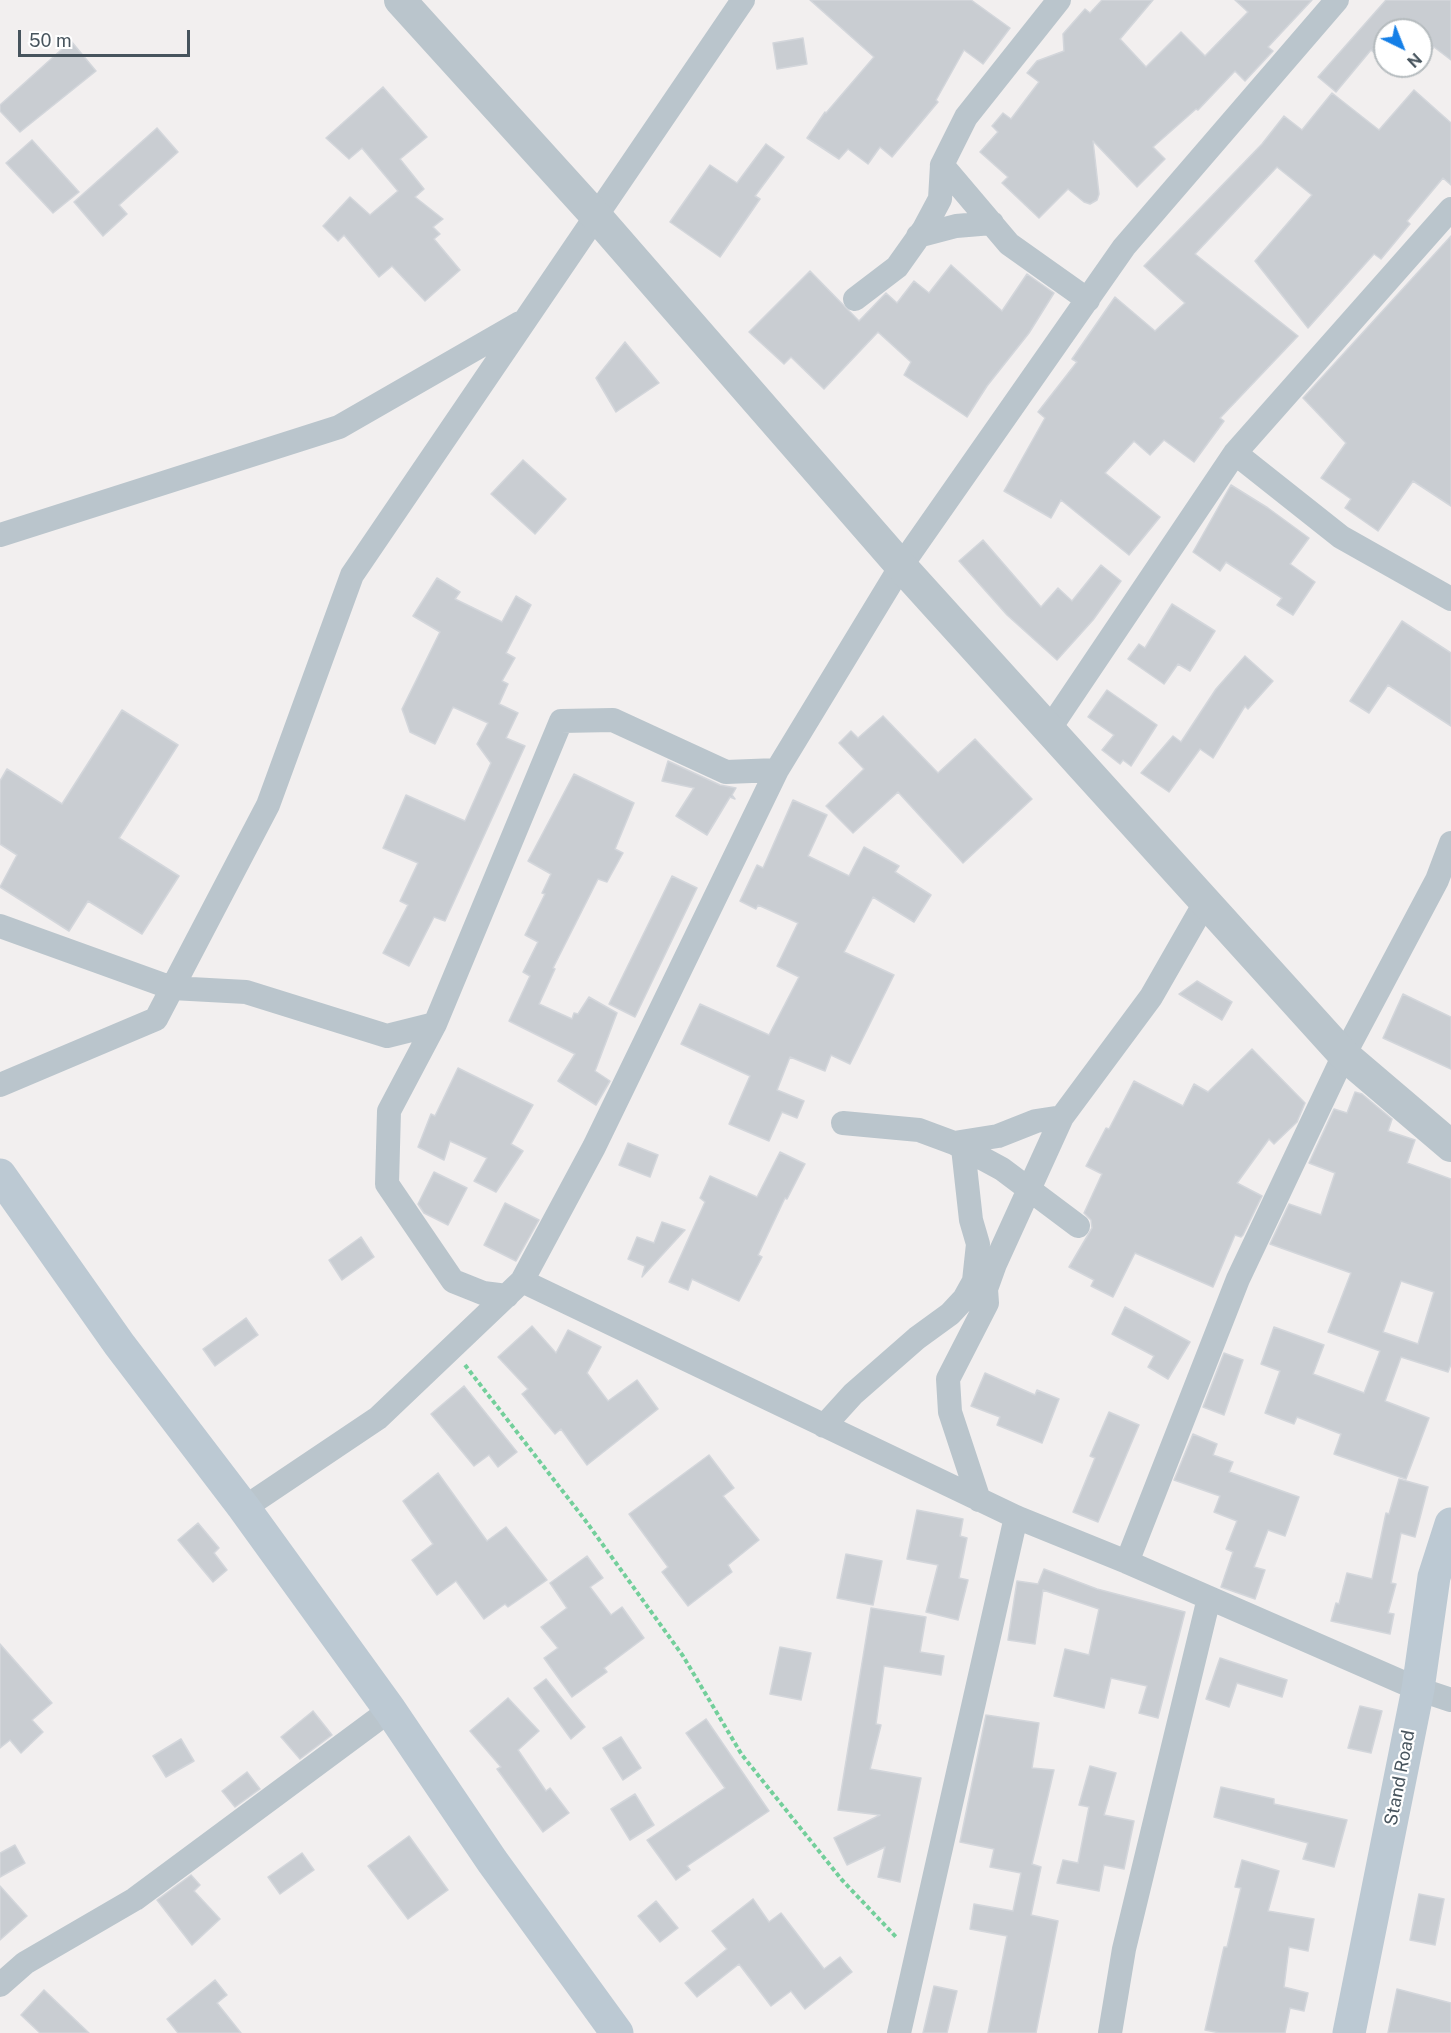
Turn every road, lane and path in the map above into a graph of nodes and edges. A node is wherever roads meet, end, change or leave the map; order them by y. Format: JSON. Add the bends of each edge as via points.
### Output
{"nodes":[{"id":1,"x":400,"y":0,"type":"edge"},
{"id":2,"x":743,"y":0,"type":"edge"},
{"id":3,"x":1059,"y":0,"type":"edge"},
{"id":4,"x":1337,"y":0,"type":"edge"},
{"id":5,"x":942,"y":165,"type":"junction"},
{"id":6,"x":1451,"y":209,"type":"edge"},
{"id":7,"x":596,"y":216,"type":"junction"},
{"id":8,"x":992,"y":224,"type":"junction"},
{"id":9,"x":918,"y":236,"type":"junction"},
{"id":10,"x":855,"y":299,"type":"dead end"},
{"id":11,"x":1088,"y":300,"type":"junction"},
{"id":12,"x":527,"y":318,"type":"junction"},
{"id":13,"x":1235,"y":453,"type":"junction"},
{"id":14,"x":0,"y":536,"type":"edge"},
{"id":15,"x":901,"y":566,"type":"junction"},
{"id":16,"x":1451,"y":599,"type":"edge"},
{"id":17,"x":1050,"y":728,"type":"junction"},
{"id":18,"x":777,"y":770,"type":"junction"},
{"id":19,"x":1451,"y":843,"type":"edge"},
{"id":20,"x":1206,"y":902,"type":"junction"},
{"id":21,"x":0,"y":927,"type":"edge"},
{"id":22,"x":172,"y":988,"type":"junction"},
{"id":23,"x":435,"y":1024,"type":"junction"},
{"id":24,"x":1344,"y":1055,"type":"junction"},
{"id":25,"x":0,"y":1085,"type":"edge"},
{"id":26,"x":1062,"y":1117,"type":"junction"},
{"id":27,"x":843,"y":1123,"type":"dead end"},
{"id":28,"x":958,"y":1146,"type":"junction"},
{"id":29,"x":1451,"y":1146,"type":"edge"},
{"id":30,"x":0,"y":1175,"type":"edge"},
{"id":31,"x":1029,"y":1188,"type":"junction"},
{"id":32,"x":1078,"y":1226,"type":"dead end"},
{"id":33,"x":515,"y":1288,"type":"junction"},
{"id":34,"x":452,"y":1348,"type":"junction"},
{"id":35,"x":824,"y":1426,"type":"junction"},
{"id":36,"x":979,"y":1500,"type":"junction"},
{"id":37,"x":244,"y":1508,"type":"junction"},
{"id":38,"x":1016,"y":1517,"type":"junction"},
{"id":39,"x":1451,"y":1524,"type":"edge"},
{"id":40,"x":1127,"y":1562,"type":"junction"},
{"id":41,"x":1209,"y":1598,"type":"junction"},
{"id":42,"x":1418,"y":1689,"type":"junction"},
{"id":43,"x":1451,"y":1700,"type":"edge"},
{"id":44,"x":390,"y":1710,"type":"junction"},
{"id":45,"x":916,"y":1958,"type":"junction"},
{"id":46,"x":0,"y":1985,"type":"edge"},
{"id":47,"x":617,"y":2033,"type":"edge"},
{"id":48,"x":899,"y":2033,"type":"edge"},
{"id":49,"x":1110,"y":2033,"type":"edge"},
{"id":50,"x":1349,"y":2033,"type":"edge"}],
"edges":[{"from":1,"to":7,"type":"street"},
{"from":2,"to":7,"type":"street"},
{"from":3,"to":5,"type":"street","via":[[966,117]]},
{"from":4,"to":11,"type":"street","via":[[1124,248]]},
{"from":5,"to":8,"type":"street"},
{"from":5,"to":9,"type":"street","via":[[940,199]]},
{"from":6,"to":13,"type":"street"},
{"from":7,"to":12,"type":"street"},
{"from":7,"to":15,"type":"street"},
{"from":8,"to":9,"type":"street","via":[[956,226]]},
{"from":8,"to":11,"type":"street","via":[[1009,244]]},
{"from":9,"to":10,"type":"street","via":[[897,267]]},
{"from":11,"to":15,"type":"street"},
{"from":12,"to":14,"type":"street","via":[[339,427]]},
{"from":12,"to":22,"type":"street","via":[[352,575],[268,805]]},
{"from":13,"to":16,"type":"street","via":[[1341,537]]},
{"from":13,"to":17,"type":"street"},
{"from":15,"to":17,"type":"street"},
{"from":15,"to":18,"type":"street"},
{"from":17,"to":20,"type":"street"},
{"from":18,"to":23,"type":"street","via":[[726,772],[613,720],[561,721]]},
{"from":18,"to":33,"type":"street","via":[[594,1147]]},
{"from":19,"to":24,"type":"street","via":[[1437,880]]},
{"from":20,"to":24,"type":"street"},
{"from":20,"to":26,"type":"street","via":[[1151,998]]},
{"from":21,"to":22,"type":"street"},
{"from":22,"to":23,"type":"street","via":[[246,992],[387,1036]]},
{"from":22,"to":25,"type":"street","via":[[156,1019]]},
{"from":23,"to":33,"type":"street","via":[[388,1111],[387,1184],[453,1281],[483,1293]]},
{"from":24,"to":29,"type":"street"},
{"from":24,"to":40,"type":"street","via":[[1238,1279]]},
{"from":26,"to":28,"type":"street","via":[[1036,1121]]},
{"from":26,"to":31,"type":"street"},
{"from":27,"to":28,"type":"street","via":[[919,1130]]},
{"from":28,"to":31,"type":"street"},
{"from":28,"to":35,"type":"street","via":[[978,1244],[974,1281],[950,1314],[853,1394]]},
{"from":30,"to":37,"type":"main road","via":[[119,1344]]},
{"from":31,"to":32,"type":"street"},
{"from":31,"to":36,"type":"street","via":[[992,1272],[986,1289],[987,1304],[948,1379],[950,1412]]},
{"from":33,"to":34,"type":"street"},
{"from":33,"to":35,"type":"street"},
{"from":34,"to":37,"type":"street","via":[[378,1418]]},
{"from":34,"to":45,"type":"path","via":[[585,1520],[683,1656],[742,1755],[842,1880]]},
{"from":35,"to":36,"type":"street"},
{"from":36,"to":38,"type":"street"},
{"from":37,"to":44,"type":"main road"},
{"from":38,"to":40,"type":"street"},
{"from":38,"to":45,"type":"street"},
{"from":39,"to":42,"type":"main road","name":"Stand Road","via":[[1434,1577]]},
{"from":40,"to":41,"type":"street"},
{"from":41,"to":42,"type":"street"},
{"from":41,"to":49,"type":"street","via":[[1124,1949]]},
{"from":42,"to":43,"type":"street"},
{"from":42,"to":50,"type":"main road","name":"Stand Road"},
{"from":44,"to":46,"type":"street","via":[[135,1899],[25,1963]]},
{"from":44,"to":47,"type":"main road","via":[[492,1861]]},
{"from":45,"to":48,"type":"street"}]}
